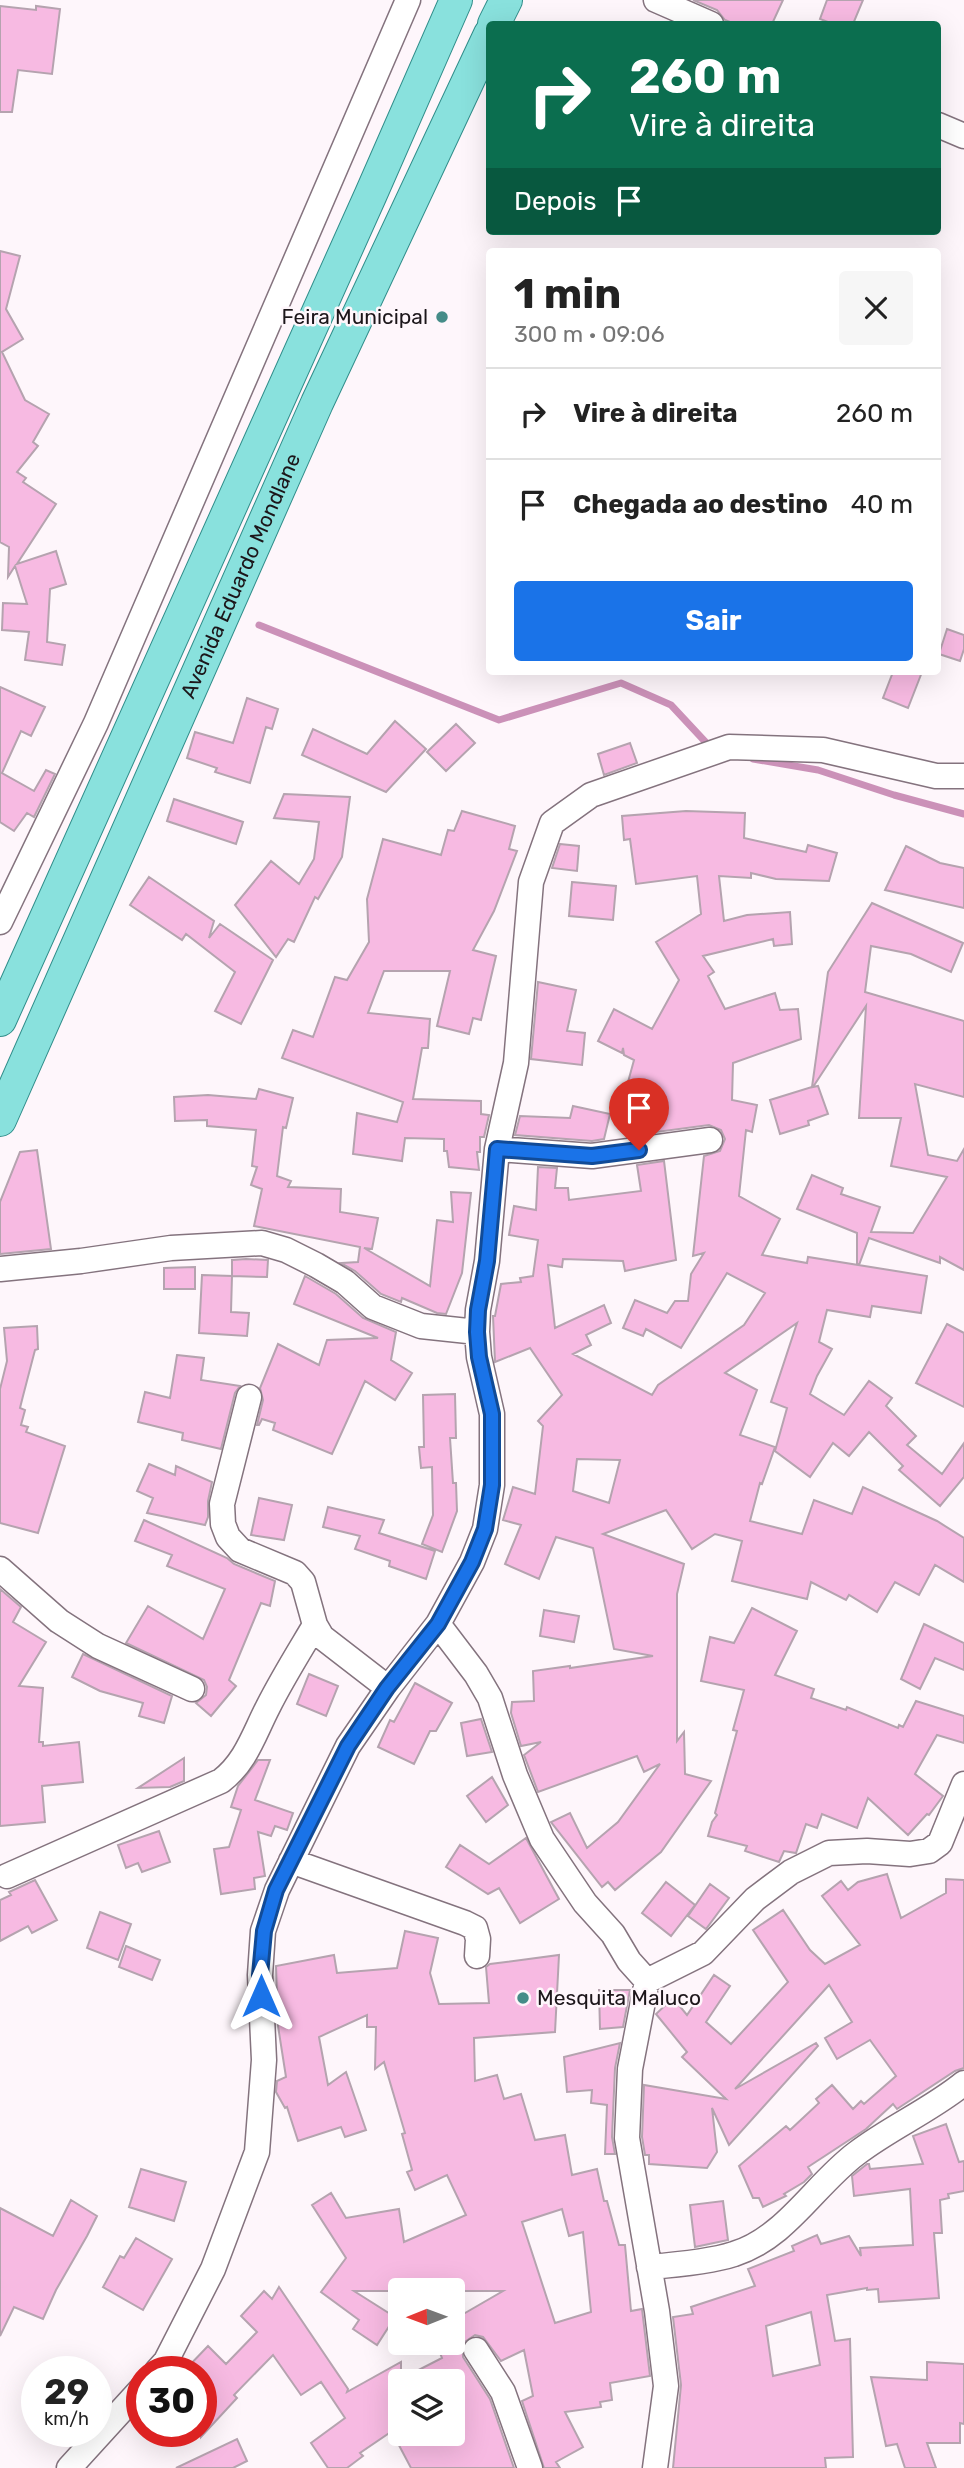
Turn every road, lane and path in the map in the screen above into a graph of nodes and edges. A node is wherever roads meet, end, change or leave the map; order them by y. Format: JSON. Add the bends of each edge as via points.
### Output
{"nodes":[{"id":1,"x":408,"y":0,"type":"edge"},
{"id":2,"x":456,"y":0,"type":"edge"},
{"id":3,"x":506,"y":0,"type":"edge"},
{"id":4,"x":656,"y":0,"type":"edge"},
{"id":5,"x":496,"y":21,"type":"edge"},
{"id":6,"x":704,"y":21,"type":"edge"},
{"id":7,"x":486,"y":43,"type":"edge"},
{"id":8,"x":941,"y":126,"type":"edge"},
{"id":9,"x":964,"y":136,"type":"edge"},
{"id":10,"x":964,"y":776,"type":"edge"},
{"id":11,"x":0,"y":922,"type":"edge"},
{"id":12,"x":0,"y":1020,"type":"edge"},
{"id":13,"x":0,"y":1120,"type":"edge"},
{"id":14,"x":710,"y":1140,"type":"dead end"},
{"id":15,"x":497,"y":1149,"type":"junction"},
{"id":16,"x":0,"y":1269,"type":"edge"},
{"id":17,"x":477,"y":1332,"type":"junction"},
{"id":18,"x":249,"y":1397,"type":"dead end"},
{"id":19,"x":0,"y":1569,"type":"edge"},
{"id":20,"x":438,"y":1624,"type":"junction"},
{"id":21,"x":315,"y":1625,"type":"junction"},
{"id":22,"x":387,"y":1688,"type":"junction"},
{"id":23,"x":192,"y":1689,"type":"dead end"},
{"id":24,"x":964,"y":1784,"type":"edge"},
{"id":25,"x":291,"y":1861,"type":"junction"},
{"id":26,"x":7,"y":1876,"type":"dead end"},
{"id":27,"x":477,"y":1956,"type":"dead end"},
{"id":28,"x":647,"y":1981,"type":"junction"},
{"id":29,"x":964,"y":2083,"type":"edge"},
{"id":30,"x":649,"y":2267,"type":"junction"},
{"id":31,"x":476,"y":2350,"type":"dead end"},
{"id":32,"x":169,"y":2356,"type":"edge"},
{"id":33,"x":126,"y":2406,"type":"edge"},
{"id":34,"x":69,"y":2468,"type":"edge"},
{"id":35,"x":530,"y":2468,"type":"edge"},
{"id":36,"x":655,"y":2468,"type":"edge"}],
"edges":[{"from":1,"to":11,"type":"street","via":[[101,710]]},
{"from":2,"to":12,"type":"main road","name":"Avenida Eduardo Mondlane"},
{"from":3,"to":5,"type":"main road"},
{"from":4,"to":6,"type":"street"},
{"from":7,"to":13,"type":"main road","name":"Avenida Eduardo Mondlane","via":[[317,402]]},
{"from":8,"to":9,"type":"street"},
{"from":10,"to":15,"type":"street","via":[[936,776],[823,750],[729,747],[591,795],[552,823],[531,882],[516,1063]]},
{"from":14,"to":15,"type":"street","via":[[592,1156]]},
{"from":15,"to":17,"type":"street"},
{"from":16,"to":17,"type":"street","via":[[171,1248],[262,1243],[286,1250],[335,1276],[373,1307],[421,1326]]},
{"from":17,"to":20,"type":"street","via":[[492,1414],[492,1485],[485,1529]]},
{"from":18,"to":21,"type":"street","via":[[222,1504],[223,1524],[240,1550],[295,1573],[303,1583]]},
{"from":19,"to":23,"type":"street","via":[[59,1621],[98,1646]]},
{"from":20,"to":22,"type":"street"},
{"from":20,"to":28,"type":"street","via":[[490,1698],[542,1839]]},
{"from":21,"to":22,"type":"street","via":[[322,1637]]},
{"from":21,"to":26,"type":"street","via":[[232,1773]]},
{"from":22,"to":25,"type":"street","via":[[348,1746]]},
{"from":24,"to":28,"type":"street","via":[[940,1843],[929,1851],[829,1853],[791,1872],[755,1899],[703,1953]]},
{"from":25,"to":27,"type":"street","via":[[475,1928]]},
{"from":25,"to":32,"type":"street","via":[[276,1890],[264,1931],[260,1975],[264,2060],[257,2152],[213,2269]]},
{"from":28,"to":30,"type":"street","via":[[630,2069],[627,2138]]},
{"from":29,"to":30,"type":"street","via":[[857,2153],[757,2244],[733,2255]]},
{"from":30,"to":36,"type":"street","via":[[667,2386]]},
{"from":31,"to":35,"type":"street","via":[[503,2392]]},
{"from":33,"to":34,"type":"street"}]}
